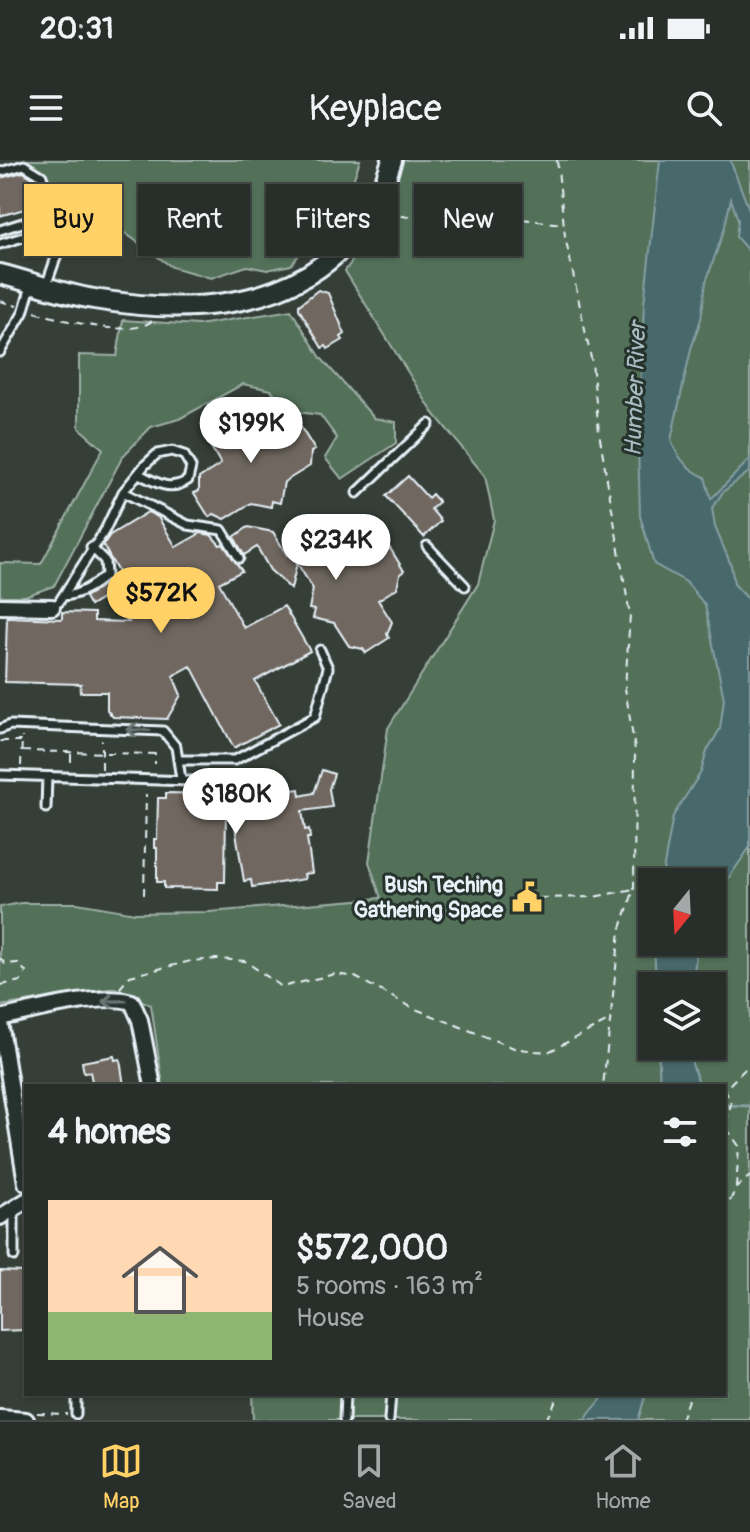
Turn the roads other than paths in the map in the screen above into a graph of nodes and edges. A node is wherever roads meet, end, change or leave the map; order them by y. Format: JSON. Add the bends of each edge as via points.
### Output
{"nodes":[{"id":1,"x":392,"y":160,"type":"edge"},
{"id":2,"x":0,"y":172,"type":"edge"},
{"id":3,"x":44,"y":184,"type":"edge"},
{"id":4,"x":24,"y":222,"type":"edge"},
{"id":5,"x":0,"y":230,"type":"edge"},
{"id":6,"x":24,"y":237,"type":"edge"},
{"id":7,"x":0,"y":244,"type":"edge"},
{"id":8,"x":55,"y":256,"type":"edge"},
{"id":9,"x":0,"y":274,"type":"edge"},
{"id":10,"x":39,"y":286,"type":"junction"},
{"id":11,"x":0,"y":352,"type":"edge"},
{"id":12,"x":429,"y":424,"type":"dead end"},
{"id":13,"x":139,"y":474,"type":"junction"},
{"id":14,"x":123,"y":492,"type":"junction"},
{"id":15,"x":357,"y":493,"type":"dead end"},
{"id":16,"x":427,"y":546,"type":"dead end"},
{"id":17,"x":91,"y":547,"type":"junction"},
{"id":18,"x":239,"y":558,"type":"dead end"},
{"id":19,"x":465,"y":586,"type":"dead end"},
{"id":20,"x":57,"y":602,"type":"junction"},
{"id":21,"x":0,"y":606,"type":"edge"},
{"id":22,"x":320,"y":650,"type":"dead end"},
{"id":23,"x":0,"y":729,"type":"edge"},
{"id":24,"x":179,"y":760,"type":"junction"},
{"id":25,"x":0,"y":775,"type":"edge"},
{"id":26,"x":47,"y":777,"type":"junction"},
{"id":27,"x":181,"y":779,"type":"junction"},
{"id":28,"x":254,"y":783,"type":"dead end"},
{"id":29,"x":46,"y":808,"type":"dead end"},
{"id":30,"x":0,"y":1020,"type":"edge"},
{"id":31,"x":153,"y":1084,"type":"edge"},
{"id":32,"x":24,"y":1170,"type":"edge"},
{"id":33,"x":20,"y":1204,"type":"edge"},
{"id":34,"x":0,"y":1217,"type":"edge"},
{"id":35,"x":14,"y":1256,"type":"dead end"},
{"id":36,"x":76,"y":1396,"type":"edge"},
{"id":37,"x":345,"y":1396,"type":"edge"},
{"id":38,"x":391,"y":1396,"type":"edge"},
{"id":39,"x":76,"y":1414,"type":"road end"},
{"id":40,"x":0,"y":1418,"type":"edge"},
{"id":41,"x":26,"y":1420,"type":"edge"},
{"id":42,"x":344,"y":1420,"type":"edge"},
{"id":43,"x":389,"y":1420,"type":"edge"}],
"edges":[{"from":1,"to":10,"type":"street","via":[[373,208],[353,237],[292,285],[242,302],[201,306],[116,303]]},
{"from":2,"to":3,"type":"lane","via":[[24,165],[37,170]]},
{"from":4,"to":5,"type":"lane"},
{"from":6,"to":7,"type":"lane"},
{"from":8,"to":10,"type":"lane"},
{"from":9,"to":10,"type":"street"},
{"from":10,"to":11,"type":"lane"},
{"from":12,"to":15,"type":"lane"},
{"from":13,"to":13,"type":"lane","via":[[167,487],[178,486],[188,480],[191,467],[184,455],[172,451],[157,454]]},
{"from":13,"to":14,"type":"lane"},
{"from":14,"to":17,"type":"lane"},
{"from":14,"to":18,"type":"lane","via":[[188,525],[222,530]]},
{"from":16,"to":19,"type":"lane"},
{"from":17,"to":20,"type":"lane"},
{"from":17,"to":20,"type":"lane","via":[[105,561],[106,575]]},
{"from":20,"to":21,"type":"street"},
{"from":22,"to":24,"type":"lane","via":[[328,668],[315,717],[235,760]]},
{"from":24,"to":23,"type":"lane","one_way":true,"via":[[163,731],[10,725]]},
{"from":24,"to":27,"type":"lane"},
{"from":25,"to":26,"type":"lane"},
{"from":26,"to":27,"type":"lane"},
{"from":26,"to":29,"type":"lane"},
{"from":27,"to":28,"type":"lane"},
{"from":31,"to":30,"type":"street","one_way":true,"via":[[136,1007],[125,999]]},
{"from":30,"to":32,"type":"street"},
{"from":33,"to":34,"type":"street"},
{"from":33,"to":35,"type":"lane"},
{"from":36,"to":39,"type":"lane"},
{"from":37,"to":42,"type":"lane"},
{"from":38,"to":43,"type":"lane"},
{"from":40,"to":41,"type":"street"}]}
